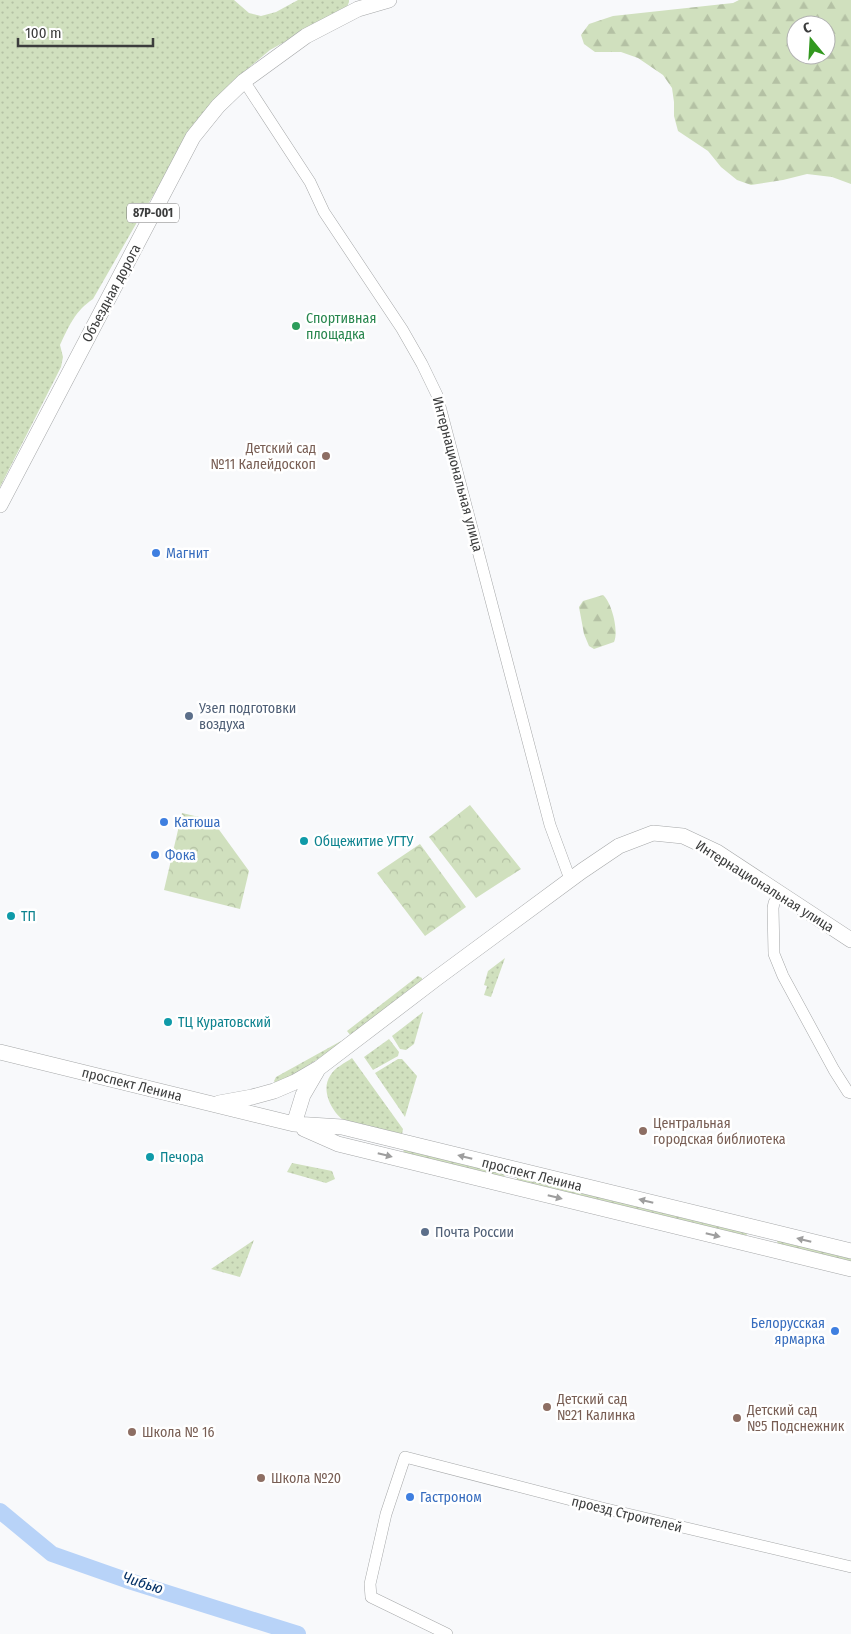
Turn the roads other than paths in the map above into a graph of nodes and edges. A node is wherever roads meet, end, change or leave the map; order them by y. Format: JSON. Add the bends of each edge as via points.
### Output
{"nodes":[{"id":1,"x":389,"y":0,"type":"edge"},
{"id":2,"x":356,"y":5,"type":"edge"},
{"id":3,"x":244,"y":81,"type":"junction"},
{"id":4,"x":0,"y":505,"type":"edge"},
{"id":5,"x":570,"y":879,"type":"junction"},
{"id":6,"x":780,"y":893,"type":"junction"},
{"id":7,"x":851,"y":940,"type":"edge"},
{"id":8,"x":0,"y":1052,"type":"edge"},
{"id":9,"x":319,"y":1068,"type":"junction"},
{"id":10,"x":851,"y":1093,"type":"edge"},
{"id":11,"x":212,"y":1104,"type":"junction"},
{"id":12,"x":294,"y":1124,"type":"junction"},
{"id":13,"x":769,"y":1231,"type":"junction"},
{"id":14,"x":764,"y":1248,"type":"junction"},
{"id":15,"x":851,"y":1252,"type":"edge"},
{"id":16,"x":851,"y":1269,"type":"edge"},
{"id":17,"x":851,"y":1567,"type":"edge"},
{"id":18,"x":425,"y":1623,"type":"junction"},
{"id":19,"x":420,"y":1634,"type":"edge"},
{"id":20,"x":447,"y":1634,"type":"edge"}],
"edges":[{"from":1,"to":2,"type":"main road","name":"Объездная дорога","number":"87Р-001"},
{"from":2,"to":3,"type":"main road","name":"Объездная дорога","number":"87Р-001"},
{"from":3,"to":4,"type":"main road","name":"Объездная дорога","number":"87Р-001","via":[[193,137]]},
{"from":3,"to":5,"type":"street","name":"Интернациональная улица","via":[[310,182],[324,212],[402,329],[437,395],[550,825]]},
{"from":5,"to":6,"type":"main road","name":"Интернациональная улица","via":[[619,846],[653,833],[683,836],[717,852]]},
{"from":5,"to":9,"type":"main road","name":"Интернациональная улица"},
{"from":6,"to":7,"type":"main road","name":"Интернациональная улица"},
{"from":6,"to":10,"type":"street","via":[[773,908],[774,954],[834,1070]]},
{"from":8,"to":11,"type":"main road","name":"проспект Ленина"},
{"from":9,"to":11,"type":"main road","name":"Интернациональная улица","via":[[274,1090]]},
{"from":9,"to":12,"type":"main road","name":"Интернациональная улица","via":[[303,1095]]},
{"from":11,"to":12,"type":"main road","name":"проспект Ленина"},
{"from":13,"to":12,"type":"main road","name":"проспект Ленина","one_way":true,"via":[[342,1127]]},
{"from":12,"to":14,"type":"main road","name":"проспект Ленина","one_way":true,"via":[[338,1144]]},
{"from":13,"to":14,"type":"main road"},
{"from":15,"to":13,"type":"main road","name":"проспект Ленина","one_way":true},
{"from":14,"to":16,"type":"main road","name":"проспект Ленина"},
{"from":17,"to":18,"type":"street","name":"проезд Строителей","via":[[404,1457],[386,1514],[370,1584],[371,1597]]},
{"from":18,"to":19,"type":"street"},
{"from":18,"to":20,"type":"street"}]}
